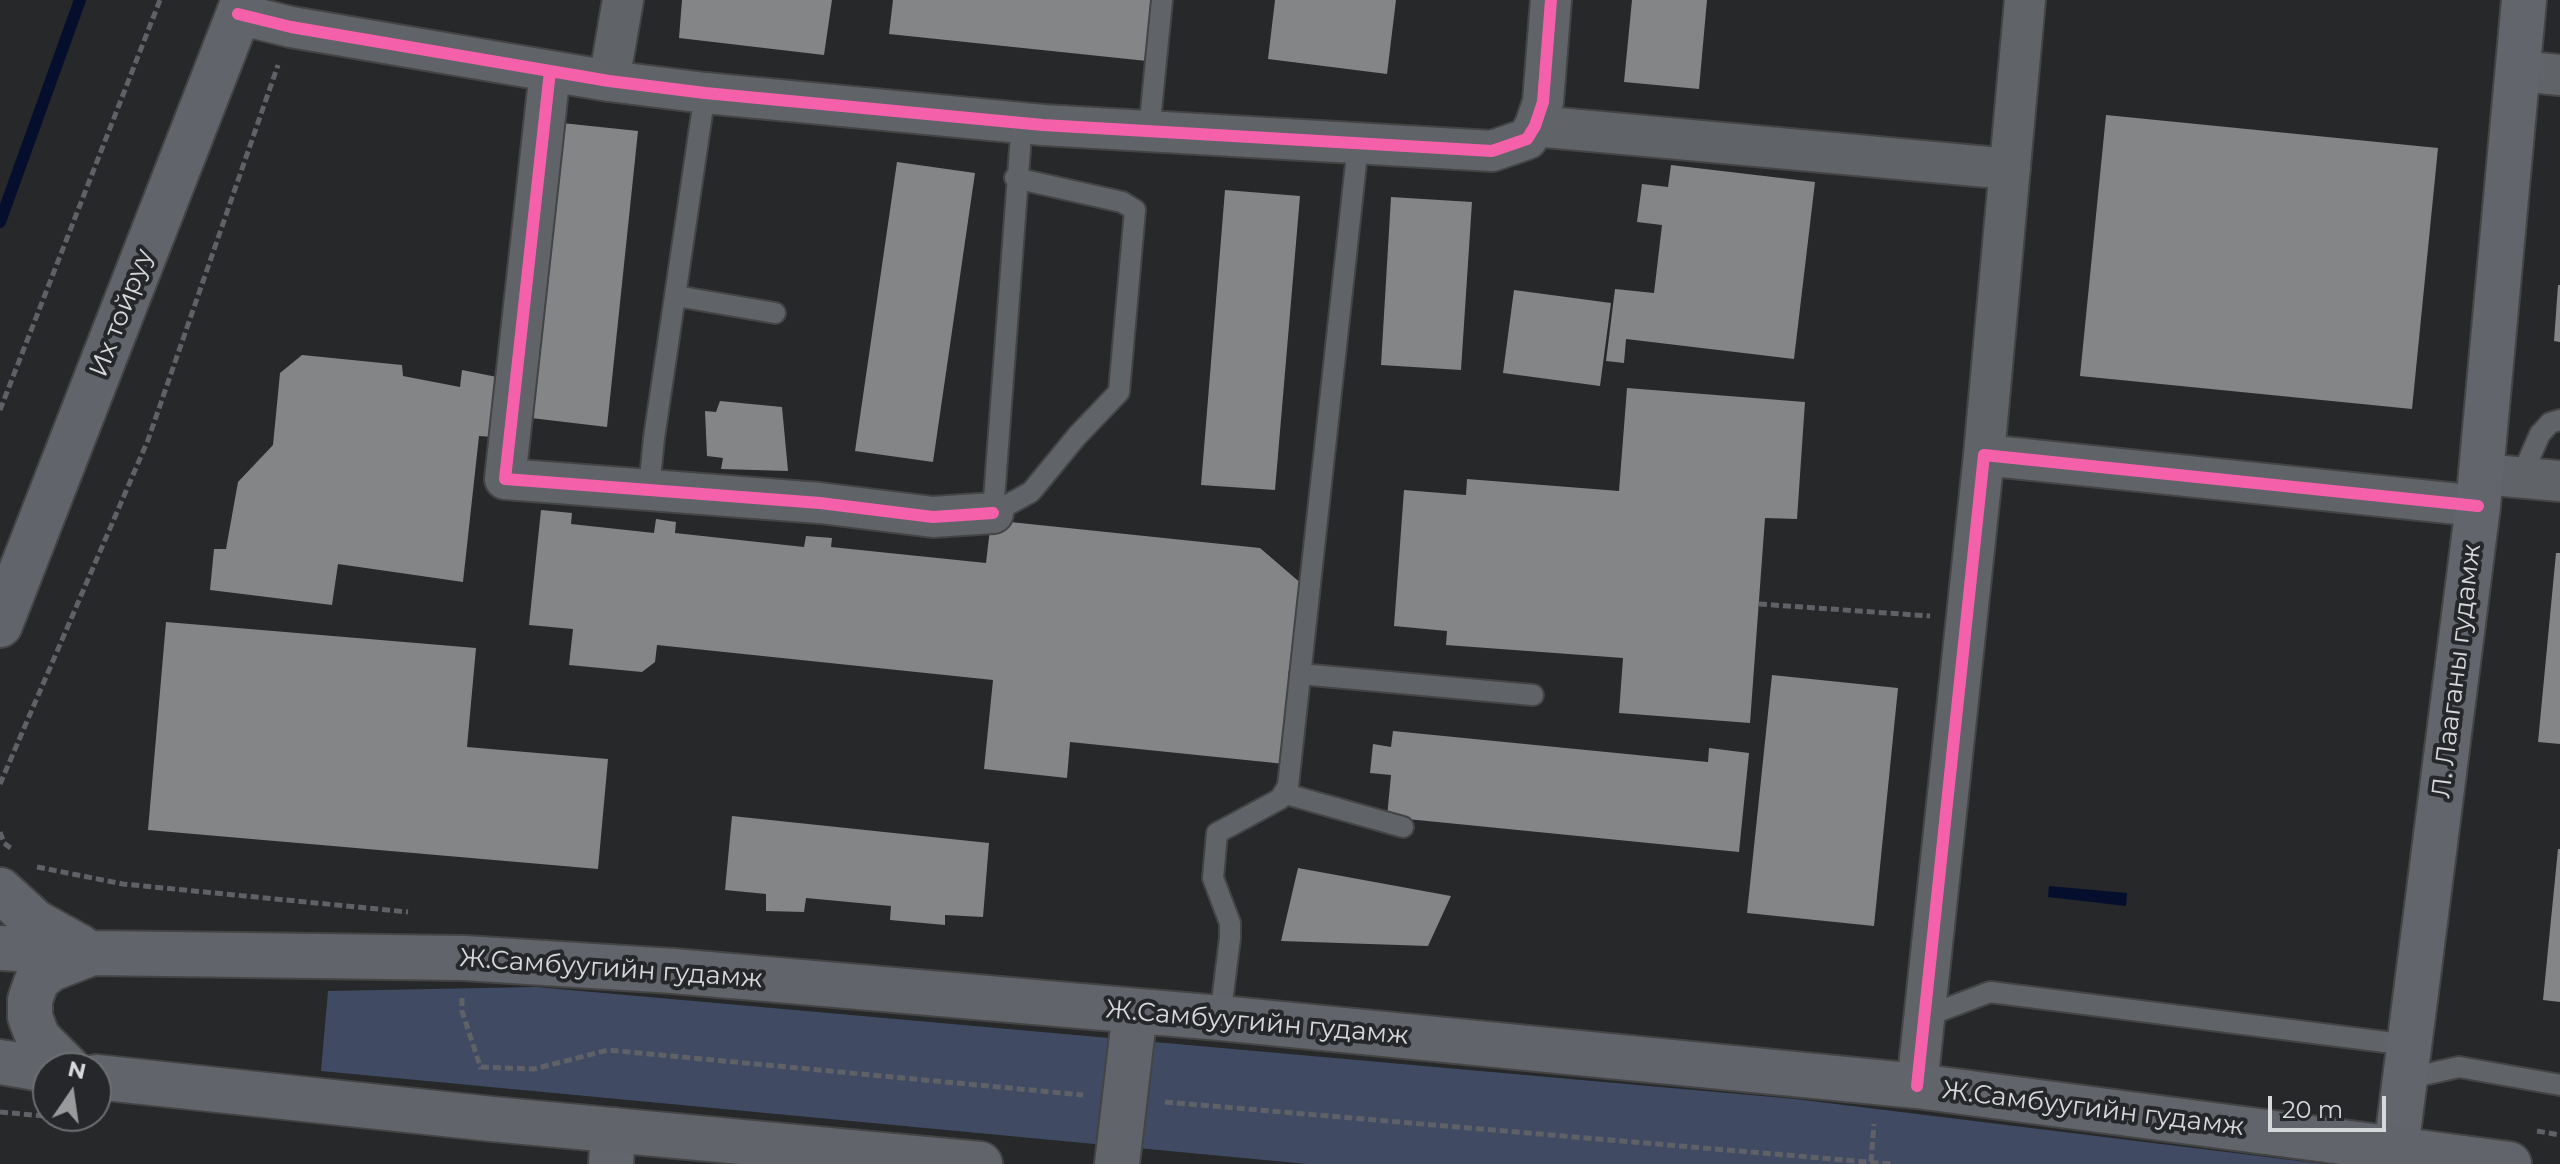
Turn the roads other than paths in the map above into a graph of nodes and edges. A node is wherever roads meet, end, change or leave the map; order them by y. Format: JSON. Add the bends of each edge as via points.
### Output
{"nodes":[{"id":1,"x":623,"y":0,"type":"edge"},
{"id":2,"x":1162,"y":0,"type":"edge"},
{"id":3,"x":1551,"y":0,"type":"edge"},
{"id":4,"x":2025,"y":0,"type":"edge"},
{"id":5,"x":2524,"y":0,"type":"edge"},
{"id":6,"x":241,"y":7,"type":"edge"},
{"id":7,"x":550,"y":71,"type":"junction"},
{"id":8,"x":2540,"y":73,"type":"edge"},
{"id":9,"x":609,"y":81,"type":"junction"},
{"id":10,"x":705,"y":93,"type":"junction"},
{"id":11,"x":1022,"y":122,"type":"junction"},
{"id":12,"x":1535,"y":126,"type":"junction"},
{"id":13,"x":1149,"y":131,"type":"junction"},
{"id":14,"x":1358,"y":145,"type":"junction"},
{"id":15,"x":2010,"y":169,"type":"junction"},
{"id":16,"x":1015,"y":178,"type":"junction"},
{"id":17,"x":676,"y":296,"type":"junction"},
{"id":18,"x":775,"y":313,"type":"dead end"},
{"id":19,"x":2560,"y":420,"type":"edge"},
{"id":20,"x":1984,"y":455,"type":"junction"},
{"id":21,"x":2560,"y":481,"type":"edge"},
{"id":22,"x":2494,"y":486,"type":"junction"},
{"id":23,"x":649,"y":489,"type":"junction"},
{"id":24,"x":993,"y":513,"type":"junction"},
{"id":25,"x":0,"y":625,"type":"edge"},
{"id":26,"x":1300,"y":674,"type":"junction"},
{"id":27,"x":1533,"y":695,"type":"dead end"},
{"id":28,"x":1286,"y":794,"type":"junction"},
{"id":29,"x":1403,"y":827,"type":"dead end"},
{"id":30,"x":14,"y":867,"type":"edge"},
{"id":31,"x":0,"y":948,"type":"edge"},
{"id":32,"x":94,"y":953,"type":"junction"},
{"id":33,"x":1135,"y":1011,"type":"junction"},
{"id":34,"x":1924,"y":1017,"type":"junction"},
{"id":35,"x":1220,"y":1018,"type":"junction"},
{"id":36,"x":52,"y":1052,"type":"edge"},
{"id":37,"x":0,"y":1062,"type":"edge"},
{"id":38,"x":2407,"y":1062,"type":"junction"},
{"id":39,"x":32,"y":1067,"type":"edge"},
{"id":40,"x":112,"y":1079,"type":"edge"},
{"id":41,"x":2560,"y":1085,"type":"edge"},
{"id":42,"x":1917,"y":1086,"type":"junction"},
{"id":43,"x":612,"y":1147,"type":"edge"},
{"id":44,"x":2396,"y":1149,"type":"junction"},
{"id":45,"x":980,"y":1164,"type":"edge"},
{"id":46,"x":1117,"y":1164,"type":"edge"},
{"id":47,"x":2509,"y":1164,"type":"edge"}],
"edges":[{"from":1,"to":9,"type":"street"},
{"from":2,"to":13,"type":"lane"},
{"from":3,"to":12,"type":"street","via":[[1543,102]]},
{"from":4,"to":15,"type":"street"},
{"from":5,"to":8,"type":"main road","name":"Л. Лааганы гудамж"},
{"from":6,"to":7,"type":"street","via":[[291,27]]},
{"from":6,"to":25,"type":"main road","name":"Их тойруу"},
{"from":7,"to":9,"type":"street"},
{"from":7,"to":23,"type":"street","via":[[505,479]]},
{"from":8,"to":22,"type":"main road","name":"Л. Лааганы гудамж"},
{"from":9,"to":10,"type":"street"},
{"from":10,"to":11,"type":"street"},
{"from":10,"to":17,"type":"lane"},
{"from":11,"to":13,"type":"street"},
{"from":11,"to":16,"type":"lane"},
{"from":12,"to":14,"type":"street","via":[[1527,139],[1492,151]]},
{"from":12,"to":15,"type":"street"},
{"from":13,"to":14,"type":"street"},
{"from":14,"to":26,"type":"lane"},
{"from":15,"to":20,"type":"street"},
{"from":16,"to":24,"type":"lane"},
{"from":16,"to":24,"type":"lane","via":[[1122,202],[1135,210],[1119,392],[1031,492]]},
{"from":17,"to":18,"type":"lane"},
{"from":17,"to":23,"type":"lane"},
{"from":19,"to":22,"type":"lane","via":[[2550,423]]},
{"from":20,"to":22,"type":"street"},
{"from":20,"to":34,"type":"street"},
{"from":21,"to":22,"type":"street"},
{"from":22,"to":38,"type":"main road","name":"Л. Лааганы гудамж"},
{"from":23,"to":24,"type":"street","via":[[933,517]]},
{"from":26,"to":27,"type":"lane"},
{"from":26,"to":28,"type":"lane"},
{"from":28,"to":29,"type":"lane"},
{"from":28,"to":35,"type":"lane","via":[[1217,833],[1213,878],[1230,923]]},
{"from":30,"to":32,"type":"main road","via":[[35,922]]},
{"from":31,"to":32,"type":"main road","name":"Ж.Самбуугийн гудамж"},
{"from":32,"to":33,"type":"main road","name":"Ж.Самбуугийн гудамж","via":[[464,958]]},
{"from":32,"to":36,"type":"main road","via":[[37,980],[30,1017],[38,1038]]},
{"from":33,"to":35,"type":"main road","name":"Ж.Самбуугийн гудамж"},
{"from":33,"to":46,"type":"main road"},
{"from":34,"to":38,"type":"lane","via":[[1990,992]]},
{"from":34,"to":42,"type":"street"},
{"from":35,"to":42,"type":"main road","name":"Ж.Самбуугийн гудамж"},
{"from":37,"to":39,"type":"main road"},
{"from":38,"to":41,"type":"lane"},
{"from":38,"to":44,"type":"main road","name":"Л. Лааганы гудамж"},
{"from":40,"to":43,"type":"main road","via":[[492,1119]]},
{"from":42,"to":44,"type":"main road","name":"Ж.Самбуугийн гудамж"},
{"from":43,"to":45,"type":"main road"},
{"from":44,"to":47,"type":"main road","name":"Ж.Самбуугийн гудамж"}]}
